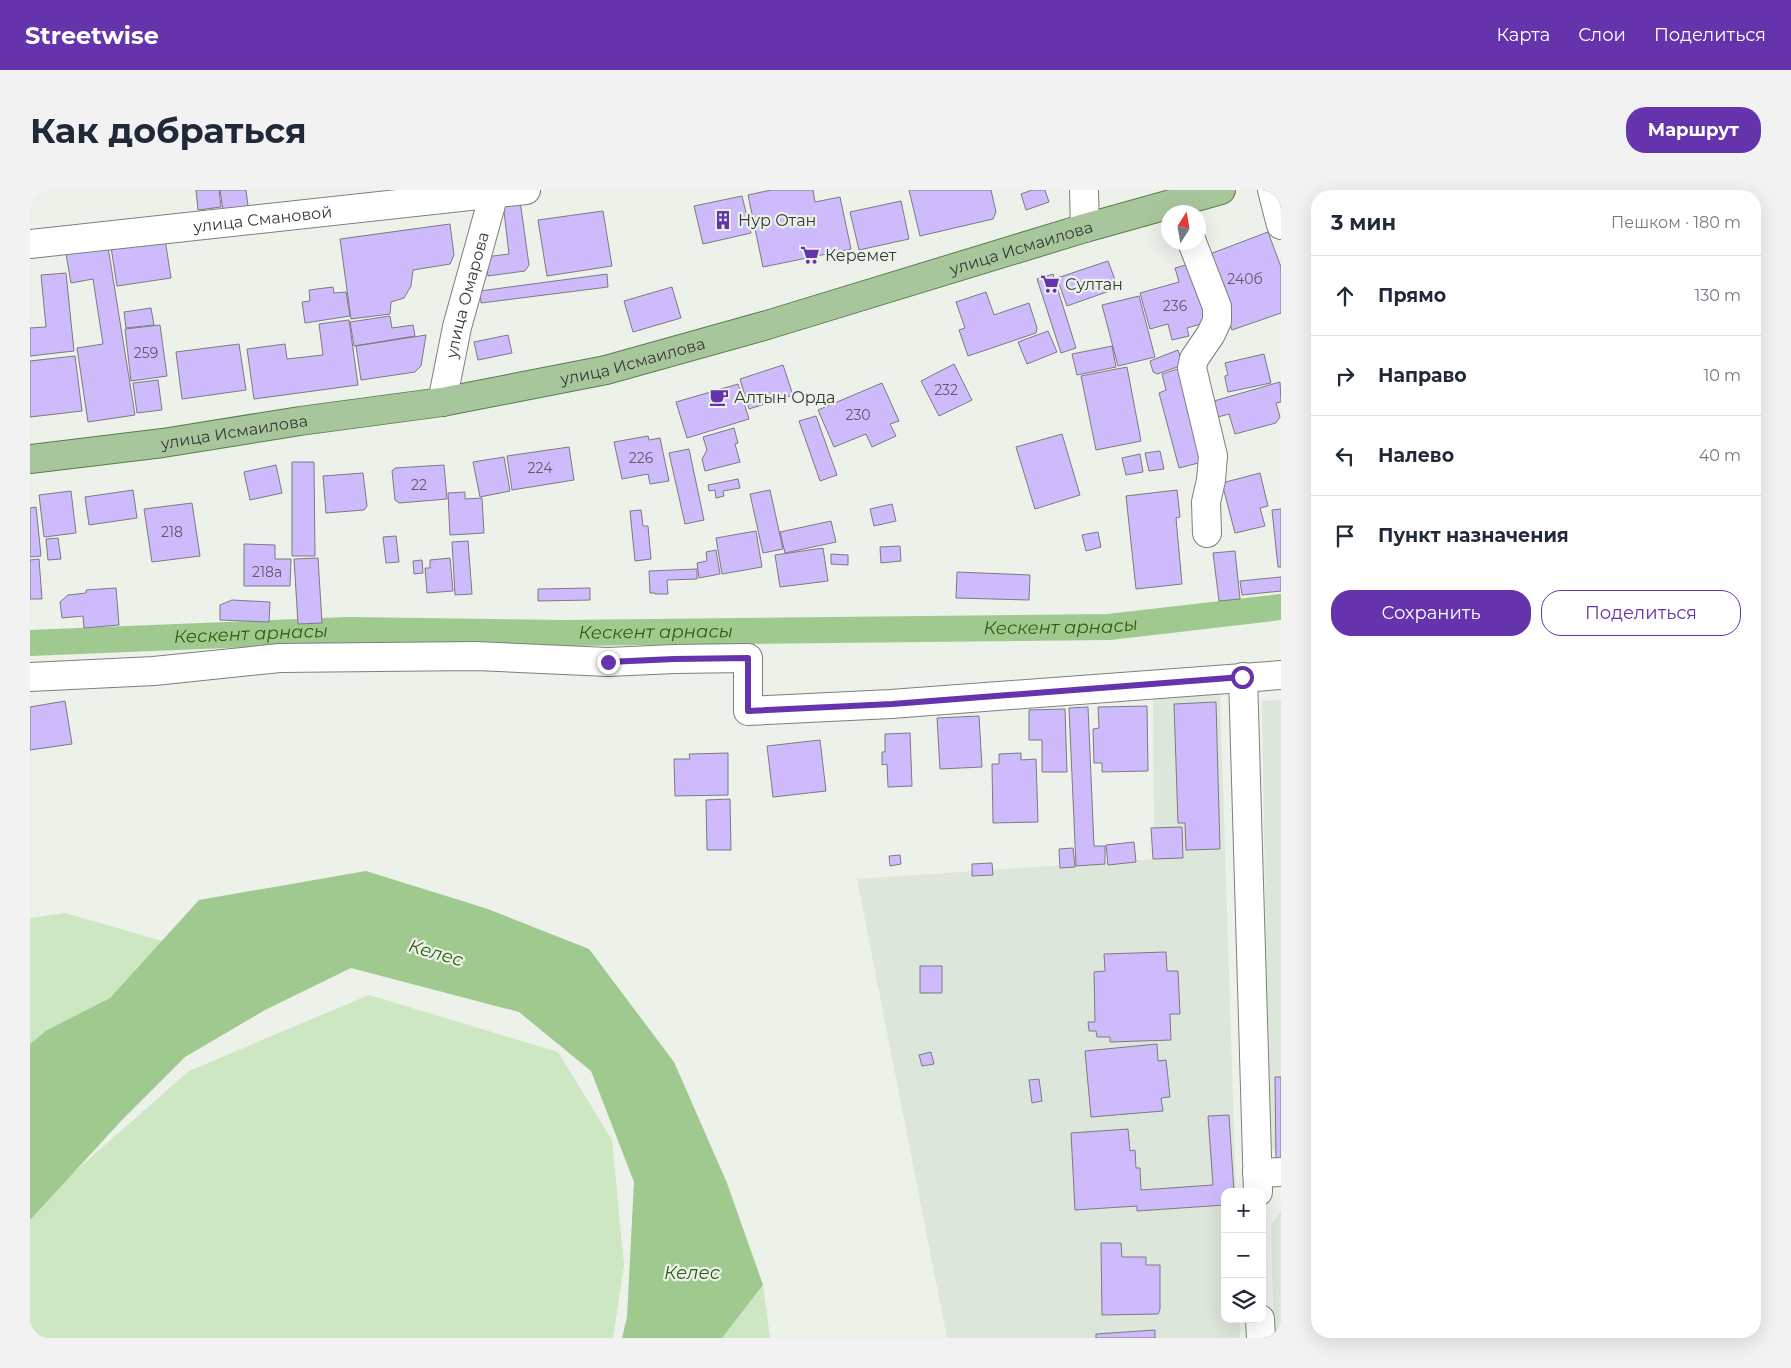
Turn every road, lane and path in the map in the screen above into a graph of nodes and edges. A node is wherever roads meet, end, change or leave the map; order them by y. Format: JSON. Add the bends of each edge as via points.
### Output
{"nodes":[{"id":1,"x":526,"y":190,"type":"edge"},
{"id":2,"x":1084,"y":190,"type":"edge"},
{"id":3,"x":1221,"y":190,"type":"edge"},
{"id":4,"x":1272,"y":190,"type":"edge"},
{"id":5,"x":495,"y":192,"type":"edge"},
{"id":6,"x":1184,"y":205,"type":"edge"},
{"id":7,"x":1161,"y":211,"type":"edge"},
{"id":8,"x":1281,"y":225,"type":"edge"},
{"id":9,"x":1085,"y":228,"type":"junction"},
{"id":10,"x":30,"y":244,"type":"edge"},
{"id":11,"x":1195,"y":250,"type":"edge"},
{"id":12,"x":442,"y":402,"type":"junction"},
{"id":13,"x":30,"y":459,"type":"edge"},
{"id":14,"x":1207,"y":534,"type":"dead end"},
{"id":15,"x":1281,"y":675,"type":"edge"},
{"id":16,"x":30,"y":677,"type":"edge"},
{"id":17,"x":1242,"y":677,"type":"junction"},
{"id":18,"x":1265,"y":1179,"type":"edge"},
{"id":19,"x":1260,"y":1323,"type":"edge"},
{"id":20,"x":1261,"y":1338,"type":"edge"}],
"edges":[{"from":1,"to":5,"type":"street","name":"улица Смановой"},
{"from":2,"to":9,"type":"street"},
{"from":3,"to":6,"type":"main road","name":"улица Исмаилова"},
{"from":4,"to":8,"type":"street"},
{"from":5,"to":10,"type":"street","name":"улица Смановой"},
{"from":5,"to":12,"type":"street","name":"улица Омарова","via":[[457,327]]},
{"from":7,"to":9,"type":"main road","name":"улица Исмаилова"},
{"from":9,"to":12,"type":"main road","name":"улица Исмаилова","via":[[768,325],[606,370]]},
{"from":11,"to":14,"type":"street","via":[[1217,306],[1217,321],[1192,368],[1213,456],[1206,502]]},
{"from":12,"to":13,"type":"main road","name":"улица Исмаилова"},
{"from":15,"to":17,"type":"street"},
{"from":16,"to":17,"type":"street","via":[[154,671],[280,658],[476,656],[608,662],[748,658],[748,711],[901,703]]},
{"from":17,"to":18,"type":"street"},
{"from":19,"to":20,"type":"street"}]}
